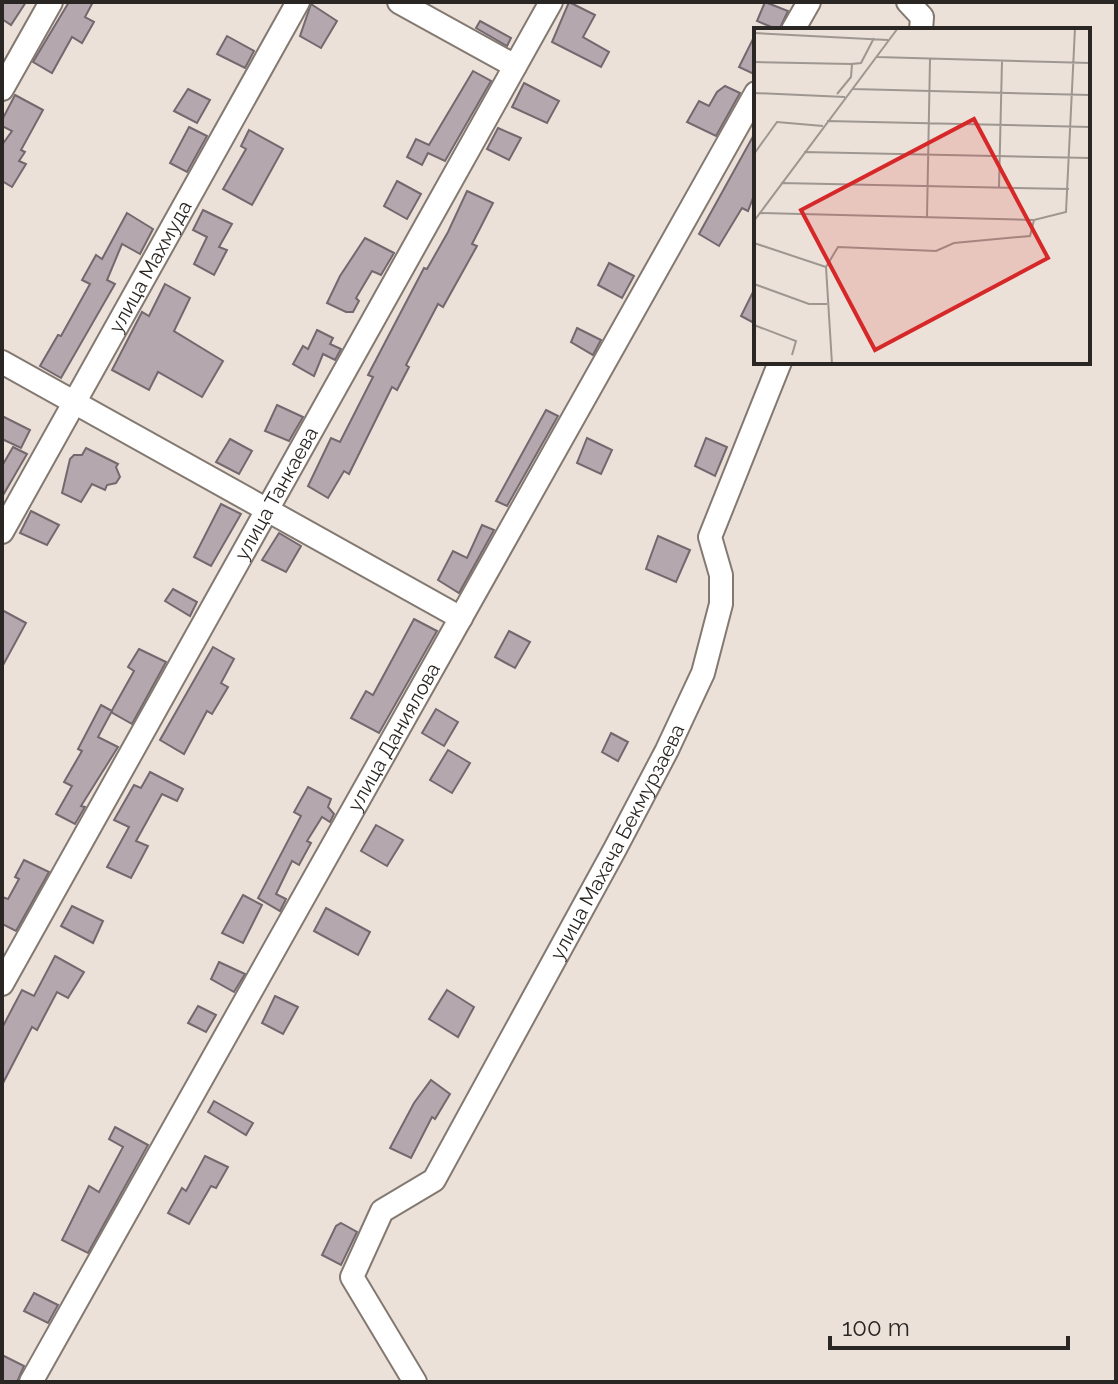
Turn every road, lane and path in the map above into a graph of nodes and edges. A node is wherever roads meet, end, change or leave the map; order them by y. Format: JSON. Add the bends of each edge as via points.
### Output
{"nodes":[{"id":1,"x":51,"y":2,"type":"edge"},
{"id":2,"x":298,"y":2,"type":"edge"},
{"id":3,"x":399,"y":2,"type":"edge"},
{"id":4,"x":551,"y":2,"type":"edge"},
{"id":5,"x":809,"y":2,"type":"edge"},
{"id":6,"x":908,"y":2,"type":"edge"},
{"id":7,"x":794,"y":28,"type":"edge"},
{"id":8,"x":921,"y":28,"type":"edge"},
{"id":9,"x":515,"y":66,"type":"junction"},
{"id":10,"x":2,"y":89,"type":"edge"},
{"id":11,"x":754,"y":97,"type":"edge"},
{"id":12,"x":2,"y":362,"type":"edge"},
{"id":13,"x":779,"y":364,"type":"edge"},
{"id":14,"x":74,"y":402,"type":"junction"},
{"id":15,"x":268,"y":510,"type":"junction"},
{"id":16,"x":2,"y":532,"type":"edge"},
{"id":17,"x":461,"y":618,"type":"junction"},
{"id":18,"x":2,"y":984,"type":"edge"},
{"id":19,"x":31,"y":1382,"type":"edge"},
{"id":20,"x":415,"y":1382,"type":"edge"}],
"edges":[{"from":1,"to":10,"type":"street"},
{"from":2,"to":14,"type":"street","name":"улица Махмуда"},
{"from":3,"to":9,"type":"street"},
{"from":4,"to":9,"type":"street","name":"улица Танкаева"},
{"from":5,"to":7,"type":"street"},
{"from":6,"to":8,"type":"street","via":[[922,17]]},
{"from":9,"to":15,"type":"street","name":"улица Танкаева"},
{"from":11,"to":17,"type":"street","name":"улица Даниялова"},
{"from":12,"to":14,"type":"street"},
{"from":13,"to":20,"type":"street","name":"улица Махача Бекмурзаева","via":[[710,537],[721,575],[721,604],[703,673],[615,849],[434,1180],[382,1211],[352,1277]]},
{"from":14,"to":15,"type":"street"},
{"from":14,"to":16,"type":"street","name":"улица Махмуда"},
{"from":15,"to":17,"type":"street"},
{"from":15,"to":18,"type":"street","name":"улица Танкаева"},
{"from":17,"to":19,"type":"street","name":"улица Даниялова"}]}
